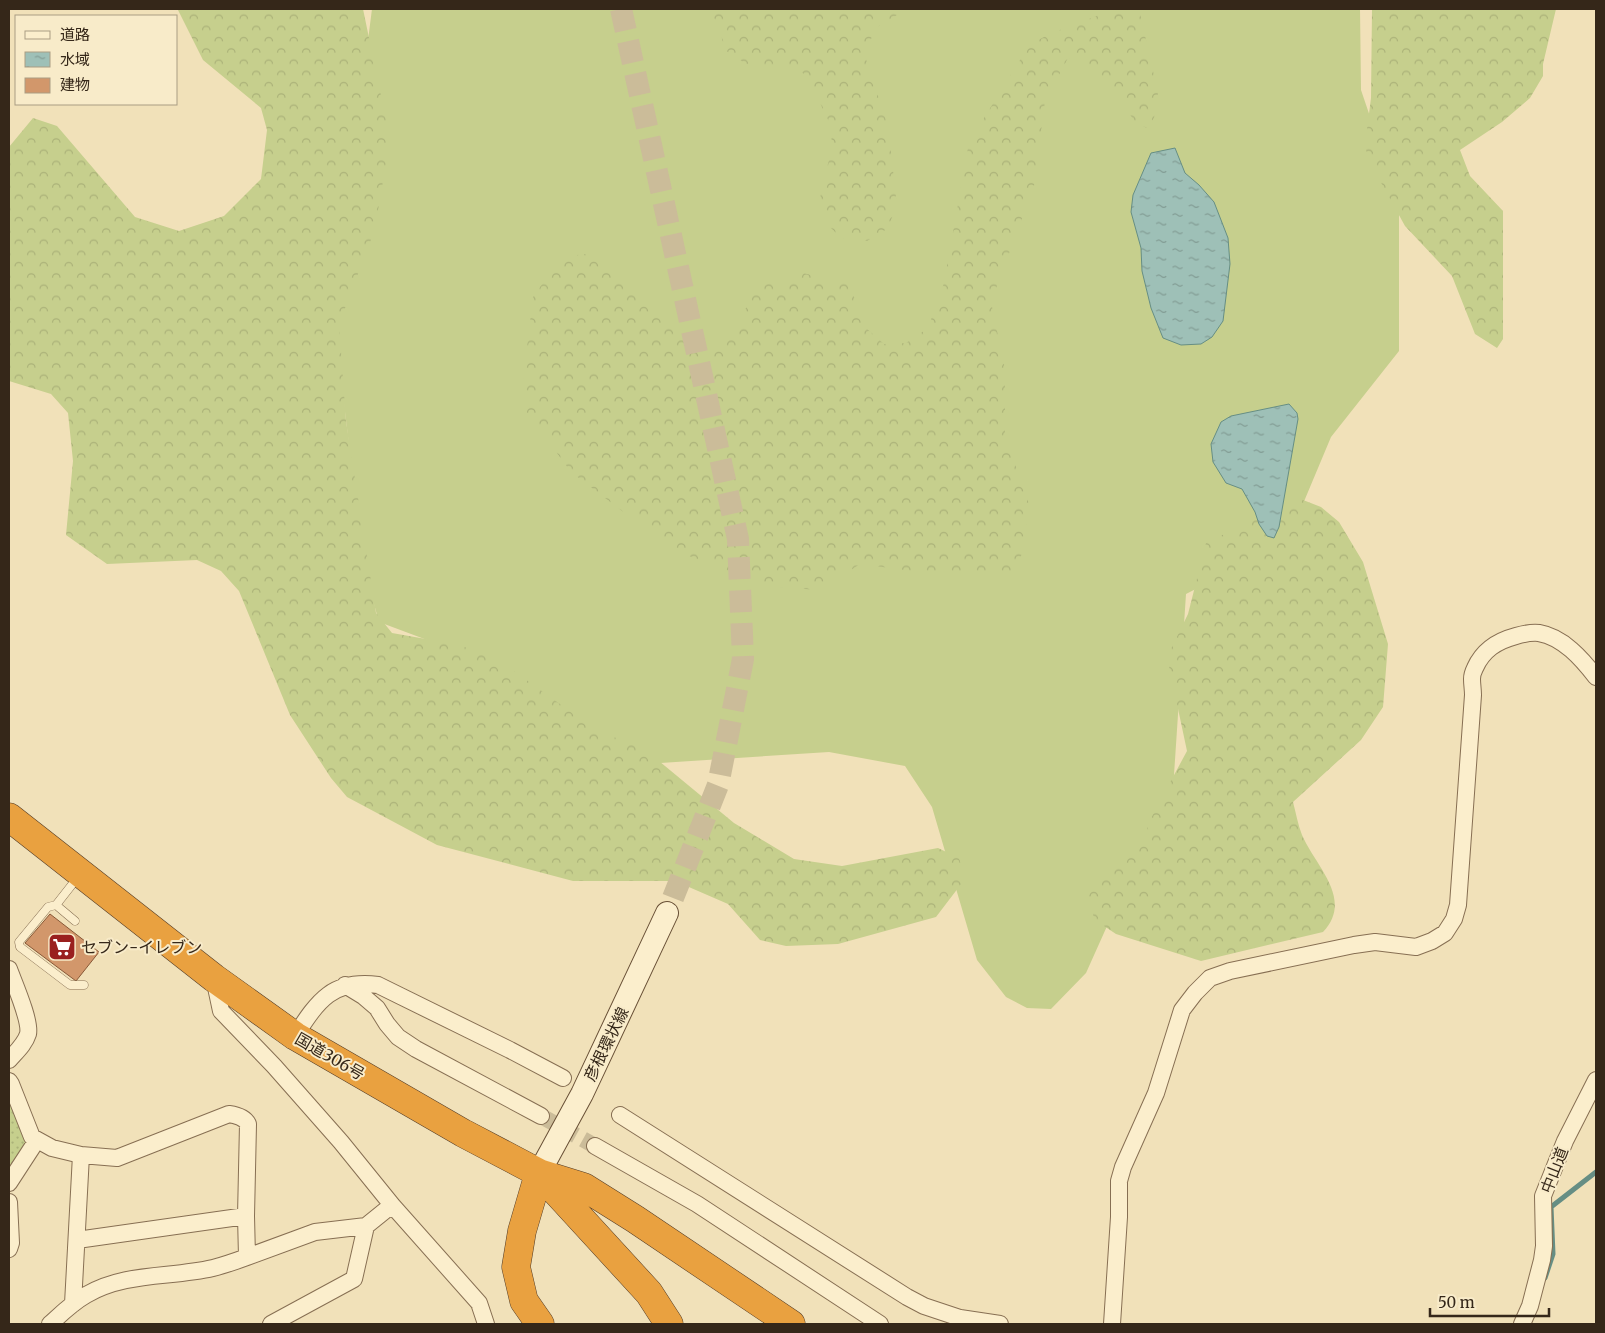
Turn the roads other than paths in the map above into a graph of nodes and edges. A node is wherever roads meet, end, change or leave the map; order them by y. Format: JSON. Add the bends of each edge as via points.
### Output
{"nodes":[{"id":1,"x":1596,"y":677,"type":"edge"},
{"id":2,"x":9,"y":817,"type":"edge"},
{"id":3,"x":81,"y":874,"type":"junction"},
{"id":4,"x":56,"y":906,"type":"junction"},
{"id":5,"x":668,"y":913,"type":"tunnel mouth"},
{"id":6,"x":75,"y":921,"type":"dead end"},
{"id":7,"x":9,"y":969,"type":"edge"},
{"id":8,"x":214,"y":978,"type":"junction"},
{"id":9,"x":84,"y":985,"type":"dead end"},
{"id":10,"x":345,"y":985,"type":"junction"},
{"id":11,"x":295,"y":1036,"type":"junction"},
{"id":12,"x":9,"y":1060,"type":"edge"},
{"id":13,"x":563,"y":1078,"type":"dead end"},
{"id":14,"x":1596,"y":1080,"type":"edge"},
{"id":15,"x":9,"y":1082,"type":"edge"},
{"id":16,"x":620,"y":1115,"type":"dead end"},
{"id":17,"x":541,"y":1116,"type":"tunnel mouth"},
{"id":18,"x":37,"y":1140,"type":"junction"},
{"id":19,"x":594,"y":1146,"type":"tunnel mouth"},
{"id":20,"x":81,"y":1155,"type":"junction"},
{"id":21,"x":538,"y":1173,"type":"junction"},
{"id":22,"x":9,"y":1183,"type":"edge"},
{"id":23,"x":9,"y":1202,"type":"edge"},
{"id":24,"x":392,"y":1205,"type":"junction"},
{"id":25,"x":246,"y":1216,"type":"junction"},
{"id":26,"x":366,"y":1226,"type":"junction"},
{"id":27,"x":77,"y":1240,"type":"junction"},
{"id":28,"x":9,"y":1249,"type":"edge"},
{"id":29,"x":246,"y":1257,"type":"junction"},
{"id":30,"x":73,"y":1304,"type":"junction"},
{"id":31,"x":50,"y":1324,"type":"edge"},
{"id":32,"x":272,"y":1324,"type":"edge"},
{"id":33,"x":486,"y":1324,"type":"edge"},
{"id":34,"x":540,"y":1324,"type":"edge"},
{"id":35,"x":669,"y":1324,"type":"edge"},
{"id":36,"x":791,"y":1324,"type":"edge"},
{"id":37,"x":880,"y":1324,"type":"edge"},
{"id":38,"x":1000,"y":1324,"type":"edge"},
{"id":39,"x":1112,"y":1324,"type":"edge"},
{"id":40,"x":1522,"y":1324,"type":"edge"}],
"edges":[{"from":1,"to":39,"type":"street","via":[[1584,660],[1555,639],[1538,633],[1504,639],[1483,653],[1477,663],[1471,677],[1473,695],[1458,905],[1445,933],[1416,947],[1375,942],[1230,970],[1210,978],[1194,993],[1182,1010],[1156,1093],[1119,1181],[1120,1217]]},
{"from":2,"to":3,"type":"highway","name":"国道306号"},
{"from":3,"to":4,"type":"lane"},
{"from":3,"to":8,"type":"highway","name":"国道306号"},
{"from":4,"to":6,"type":"lane"},
{"from":4,"to":9,"type":"lane","via":[[48,907],[19,942],[20,947],[70,985]]},
{"from":5,"to":21,"type":"main road","name":"彦根環状線","via":[[582,1094]]},
{"from":7,"to":12,"type":"street","via":[[28,1022],[28,1032],[24,1043]]},
{"from":8,"to":11,"type":"highway","name":"国道306号"},
{"from":8,"to":24,"type":"street","via":[[221,1011],[341,1142]]},
{"from":10,"to":11,"type":"street","via":[[321,999]]},
{"from":10,"to":13,"type":"street","via":[[378,985]]},
{"from":10,"to":17,"type":"street","via":[[377,1008],[398,1037]]},
{"from":11,"to":21,"type":"highway","name":"国道306号"},
{"from":14,"to":40,"type":"street","name":"中山道","via":[[1565,1141],[1543,1196],[1542,1260]]},
{"from":15,"to":18,"type":"street","via":[[32,1136]]},
{"from":16,"to":38,"type":"street","via":[[906,1297],[960,1318]]},
{"from":18,"to":20,"type":"street","via":[[52,1148]]},
{"from":18,"to":22,"type":"street"},
{"from":19,"to":37,"type":"street","via":[[697,1204]]},
{"from":20,"to":25,"type":"street","via":[[117,1158],[234,1114],[248,1124]]},
{"from":20,"to":27,"type":"street"},
{"from":21,"to":34,"type":"highway","via":[[516,1267],[524,1301]]},
{"from":21,"to":35,"type":"highway","via":[[649,1293]]},
{"from":21,"to":36,"type":"highway","via":[[584,1187]]},
{"from":23,"to":28,"type":"street"},
{"from":24,"to":26,"type":"street"},
{"from":24,"to":33,"type":"street","via":[[479,1303]]},
{"from":25,"to":27,"type":"street"},
{"from":25,"to":29,"type":"street"},
{"from":26,"to":29,"type":"street","via":[[315,1232]]},
{"from":26,"to":32,"type":"street","via":[[354,1278]]},
{"from":27,"to":30,"type":"street"},
{"from":29,"to":30,"type":"street","via":[[213,1268],[132,1278],[103,1286]]},
{"from":30,"to":31,"type":"street"}]}
